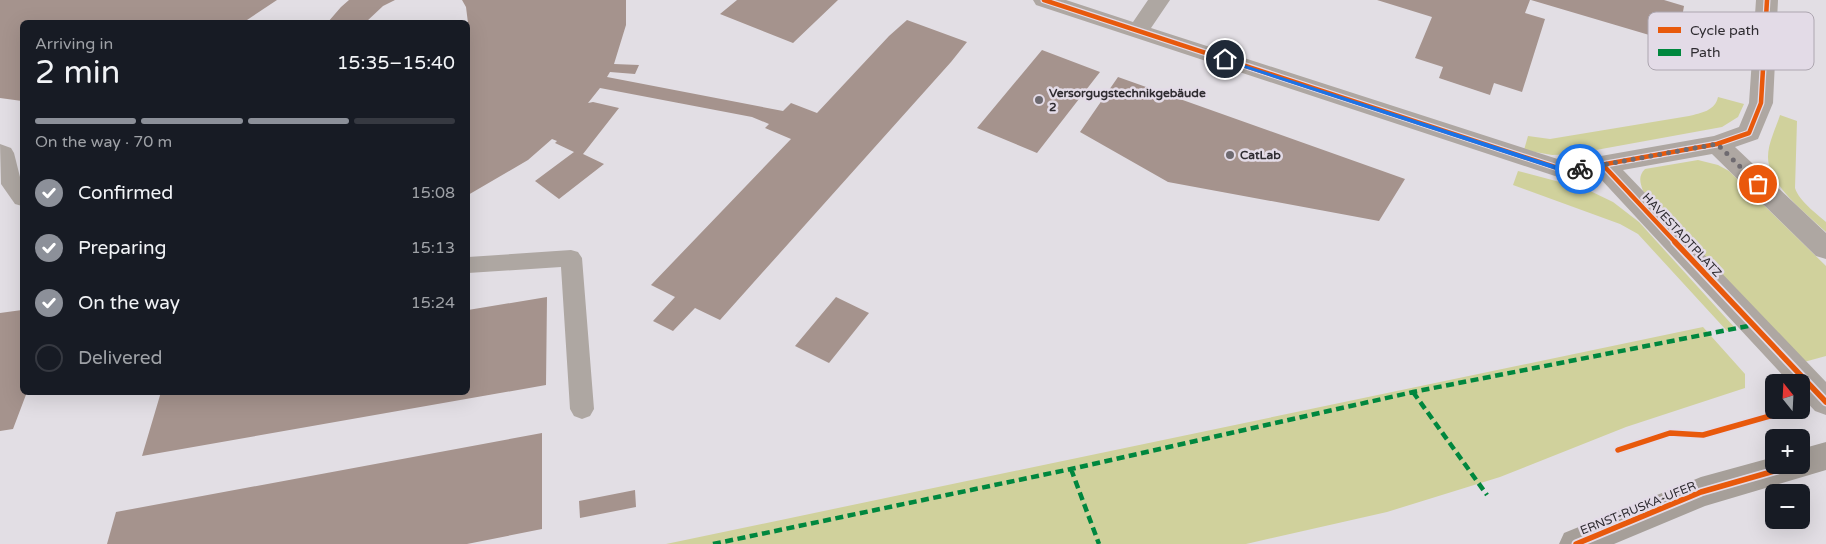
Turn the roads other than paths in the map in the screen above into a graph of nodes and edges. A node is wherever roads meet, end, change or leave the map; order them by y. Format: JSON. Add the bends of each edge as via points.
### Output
{"nodes":[{"id":1,"x":1044,"y":0,"type":"edge"},
{"id":2,"x":1159,"y":0,"type":"edge"},
{"id":3,"x":1138,"y":31,"type":"junction"},
{"id":4,"x":1762,"y":70,"type":"edge"},
{"id":5,"x":1717,"y":144,"type":"junction"},
{"id":6,"x":0,"y":151,"type":"edge"},
{"id":7,"x":1603,"y":165,"type":"junction"},
{"id":8,"x":20,"y":196,"type":"edge"},
{"id":9,"x":1826,"y":249,"type":"edge"},
{"id":10,"x":470,"y":265,"type":"edge"},
{"id":11,"x":1826,"y":402,"type":"edge"},
{"id":12,"x":582,"y":409,"type":"dead end"},
{"id":13,"x":1826,"y":456,"type":"edge"},
{"id":14,"x":1810,"y":460,"type":"edge"},
{"id":15,"x":1765,"y":474,"type":"edge"},
{"id":16,"x":1576,"y":544,"type":"edge"}],
"edges":[{"from":1,"to":3,"type":"street"},
{"from":2,"to":3,"type":"street"},
{"from":3,"to":7,"type":"street","via":[[1567,171]]},
{"from":4,"to":5,"type":"street","via":[[1760,103],[1749,133]]},
{"from":5,"to":7,"type":"street"},
{"from":5,"to":9,"type":"street"},
{"from":6,"to":8,"type":"lane","via":[[4,153],[11,184]]},
{"from":7,"to":11,"type":"street","name":"HAVESTADTPLATZ"},
{"from":10,"to":12,"type":"lane","via":[[571,258]]},
{"from":13,"to":14,"type":"main road"},
{"from":15,"to":16,"type":"main road","name":"ERNST-RUSKA-UFER","via":[[1701,492]]}]}
